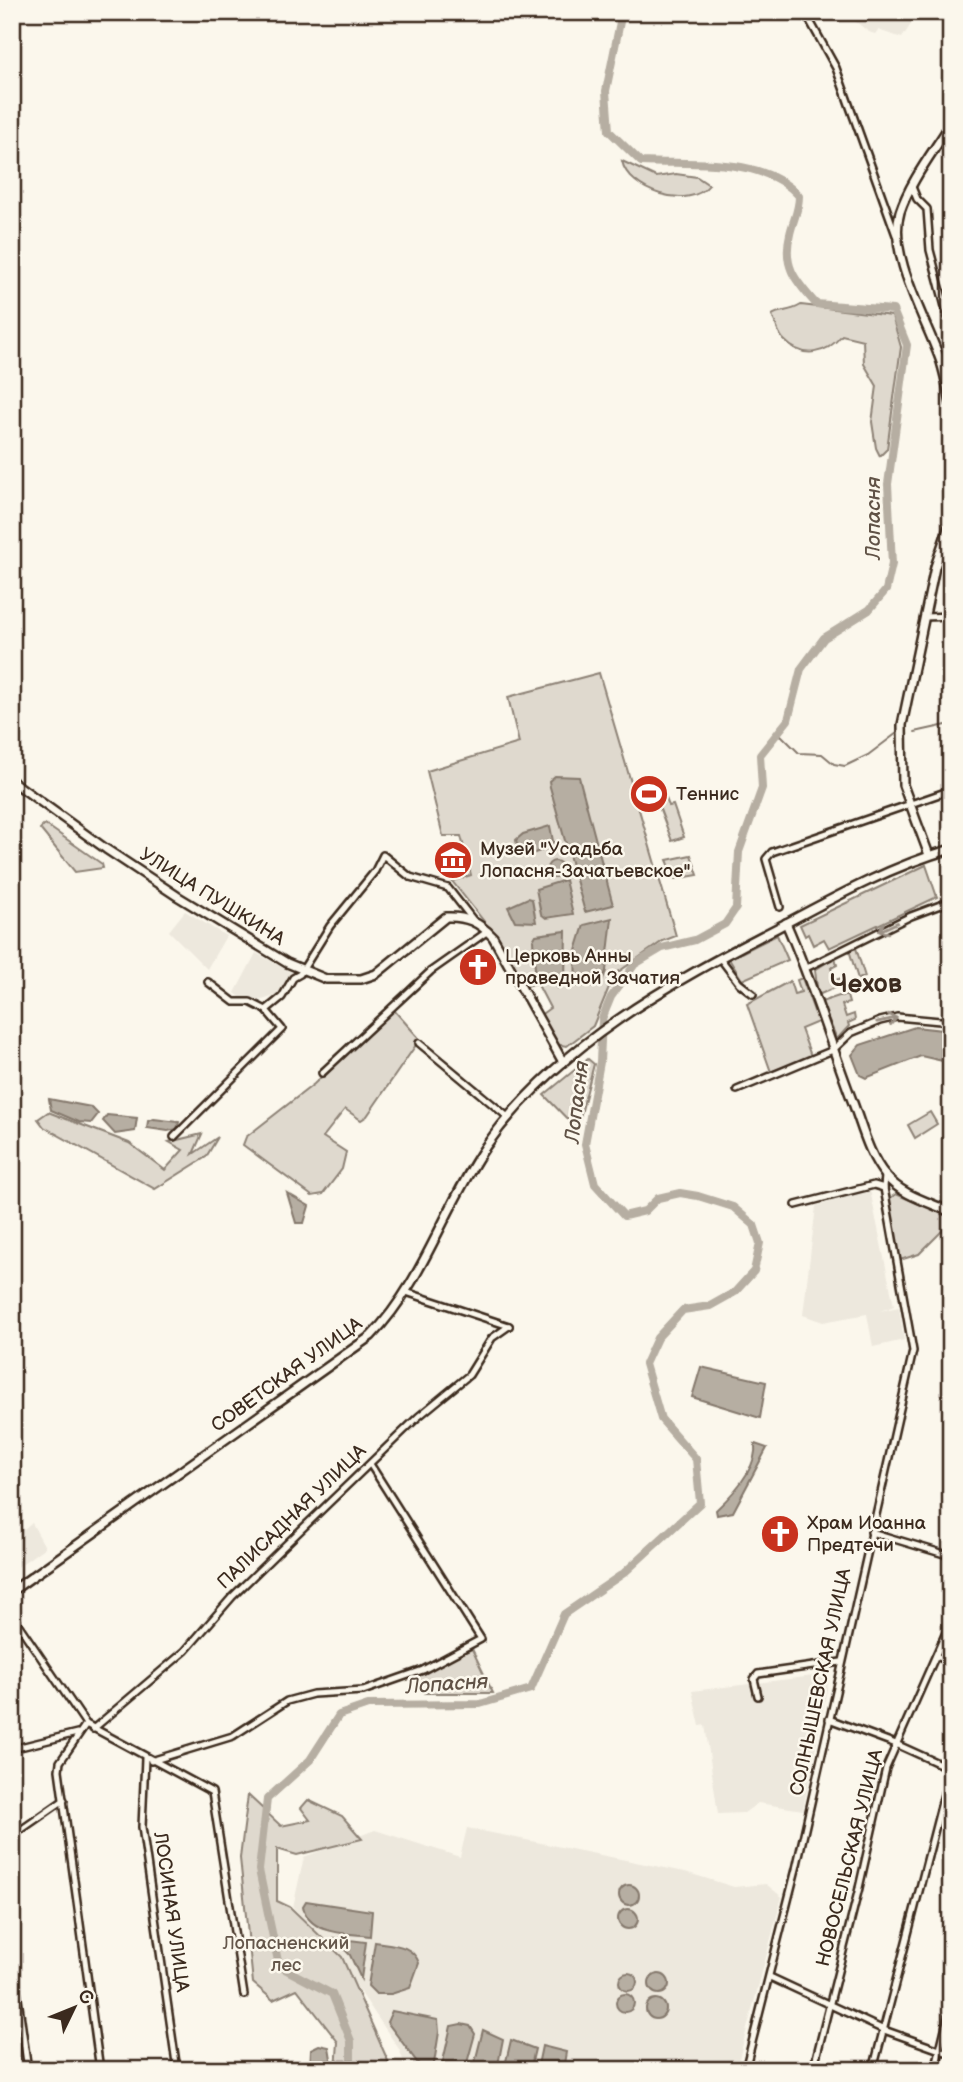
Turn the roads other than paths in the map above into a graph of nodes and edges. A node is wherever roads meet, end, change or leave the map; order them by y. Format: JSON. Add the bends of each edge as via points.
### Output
{"nodes":[{"id":1,"x":805,"y":12,"type":"edge"},
{"id":2,"x":951,"y":123,"type":"edge"},
{"id":3,"x":912,"y":187,"type":"junction"},
{"id":4,"x":896,"y":236,"type":"junction"},
{"id":5,"x":951,"y":329,"type":"edge"},
{"id":6,"x":951,"y":403,"type":"edge"},
{"id":7,"x":951,"y":520,"type":"edge"},
{"id":8,"x":951,"y":616,"type":"edge"},
{"id":9,"x":925,"y":617,"type":"junction"},
{"id":10,"x":12,"y":781,"type":"edge"},
{"id":11,"x":951,"y":790,"type":"edge"},
{"id":12,"x":908,"y":803,"type":"junction"},
{"id":13,"x":951,"y":849,"type":"edge"},
{"id":14,"x":929,"y":855,"type":"junction"},
{"id":15,"x":951,"y":901,"type":"edge"},
{"id":16,"x":780,"y":907,"type":"dead end"},
{"id":17,"x":472,"y":920,"type":"junction"},
{"id":18,"x":786,"y":923,"type":"junction"},
{"id":19,"x":488,"y":931,"type":"junction"},
{"id":20,"x":720,"y":957,"type":"junction"},
{"id":21,"x":806,"y":968,"type":"junction"},
{"id":22,"x":301,"y":970,"type":"junction"},
{"id":23,"x":208,"y":982,"type":"dead end"},
{"id":24,"x":753,"y":994,"type":"dead end"},
{"id":25,"x":265,"y":1010,"type":"junction"},
{"id":26,"x":951,"y":1022,"type":"edge"},
{"id":27,"x":419,"y":1044,"type":"dead end"},
{"id":28,"x":832,"y":1050,"type":"junction"},
{"id":29,"x":563,"y":1062,"type":"junction"},
{"id":30,"x":321,"y":1073,"type":"dead end"},
{"id":31,"x":737,"y":1090,"type":"dead end"},
{"id":32,"x":509,"y":1118,"type":"junction"},
{"id":33,"x":174,"y":1137,"type":"dead end"},
{"id":34,"x":885,"y":1176,"type":"junction"},
{"id":35,"x":884,"y":1188,"type":"junction"},
{"id":36,"x":796,"y":1205,"type":"dead end"},
{"id":37,"x":951,"y":1212,"type":"edge"},
{"id":38,"x":406,"y":1292,"type":"junction"},
{"id":39,"x":370,"y":1464,"type":"junction"},
{"id":40,"x":871,"y":1532,"type":"junction"},
{"id":41,"x":951,"y":1556,"type":"edge"},
{"id":42,"x":12,"y":1591,"type":"edge"},
{"id":43,"x":12,"y":1615,"type":"edge"},
{"id":44,"x":951,"y":1622,"type":"edge"},
{"id":45,"x":936,"y":1656,"type":"junction"},
{"id":46,"x":841,"y":1662,"type":"junction"},
{"id":47,"x":951,"y":1662,"type":"edge"},
{"id":48,"x":758,"y":1696,"type":"dead end"},
{"id":49,"x":829,"y":1720,"type":"junction"},
{"id":50,"x":86,"y":1724,"type":"junction"},
{"id":51,"x":93,"y":1728,"type":"junction"},
{"id":52,"x":79,"y":1733,"type":"junction"},
{"id":53,"x":896,"y":1744,"type":"junction"},
{"id":54,"x":12,"y":1749,"type":"edge"},
{"id":55,"x":148,"y":1759,"type":"junction"},
{"id":56,"x":951,"y":1768,"type":"edge"},
{"id":57,"x":64,"y":1800,"type":"junction"},
{"id":58,"x":12,"y":1836,"type":"edge"},
{"id":59,"x":12,"y":1956,"type":"edge"},
{"id":60,"x":770,"y":1977,"type":"junction"},
{"id":61,"x":244,"y":1995,"type":"dead end"},
{"id":62,"x":829,"y":2004,"type":"junction"},
{"id":63,"x":951,"y":2004,"type":"edge"},
{"id":64,"x":884,"y":2029,"type":"junction"},
{"id":65,"x":940,"y":2050,"type":"junction"},
{"id":66,"x":951,"y":2054,"type":"edge"},
{"id":67,"x":29,"y":2070,"type":"edge"},
{"id":68,"x":100,"y":2070,"type":"edge"},
{"id":69,"x":177,"y":2070,"type":"edge"},
{"id":70,"x":745,"y":2070,"type":"edge"},
{"id":71,"x":813,"y":2070,"type":"edge"},
{"id":72,"x":873,"y":2070,"type":"edge"},
{"id":73,"x":935,"y":2070,"type":"edge"}],
"edges":[{"from":1,"to":4,"type":"street","via":[[836,68]]},
{"from":2,"to":3,"type":"main road"},
{"from":3,"to":4,"type":"main road"},
{"from":3,"to":5,"type":"street","via":[[927,209],[930,250]]},
{"from":4,"to":6,"type":"main road"},
{"from":7,"to":9,"type":"main road"},
{"from":8,"to":9,"type":"street"},
{"from":9,"to":12,"type":"main road","via":[[902,724],[901,772]]},
{"from":10,"to":22,"type":"main road","name":"УЛИЦА ПУШКИНА","via":[[106,849]]},
{"from":11,"to":12,"type":"street"},
{"from":12,"to":14,"type":"main road"},
{"from":12,"to":16,"type":"street","via":[[772,852],[766,859]]},
{"from":13,"to":14,"type":"main road","name":"СОВЕТСКАЯ УЛИЦА"},
{"from":14,"to":18,"type":"main road","name":"СОВЕТСКАЯ УЛИЦА","via":[[885,872]]},
{"from":15,"to":21,"type":"street","one_way":true},
{"from":17,"to":19,"type":"main road"},
{"from":17,"to":22,"type":"main road","name":"УЛИЦА ПУШКИНА","via":[[446,916],[391,963],[361,979],[326,979]]},
{"from":17,"to":22,"type":"street","via":[[448,888],[410,877],[383,855]]},
{"from":18,"to":20,"type":"main road","name":"СОВЕТСКАЯ УЛИЦА"},
{"from":18,"to":21,"type":"main road"},
{"from":19,"to":29,"type":"main road"},
{"from":19,"to":30,"type":"street","via":[[431,971]]},
{"from":20,"to":24,"type":"street"},
{"from":20,"to":29,"type":"main road","name":"СОВЕТСКАЯ УЛИЦА","via":[[639,1006]]},
{"from":21,"to":28,"type":"main road"},
{"from":22,"to":25,"type":"street","via":[[282,998]]},
{"from":23,"to":25,"type":"street","via":[[234,1002],[250,1002]]},
{"from":25,"to":33,"type":"street","via":[[282,1029]]},
{"from":28,"to":26,"type":"street","one_way":true,"via":[[851,1033],[880,1021],[897,1017]]},
{"from":27,"to":32,"type":"street"},
{"from":28,"to":31,"type":"street"},
{"from":28,"to":34,"type":"main road"},
{"from":29,"to":32,"type":"main road","name":"СОВЕТСКАЯ УЛИЦА"},
{"from":32,"to":38,"type":"main road","name":"СОВЕТСКАЯ УЛИЦА","via":[[471,1169]]},
{"from":34,"to":35,"type":"street","name":"СОЛНЫШЕВСКАЯ УЛИЦА"},
{"from":34,"to":37,"type":"main road","via":[[900,1190]]},
{"from":35,"to":36,"type":"street","via":[[874,1185]]},
{"from":35,"to":40,"type":"street","name":"СОЛНЫШЕВСКАЯ УЛИЦА","via":[[913,1350]]},
{"from":38,"to":39,"type":"street","name":"ПАЛИСАДНАЯ УЛИЦА","via":[[509,1326],[492,1338],[469,1375]]},
{"from":38,"to":42,"type":"main road","name":"СОВЕТСКАЯ УЛИЦА","via":[[371,1336]]},
{"from":39,"to":51,"type":"street","name":"ПАЛИСАДНАЯ УЛИЦА","via":[[232,1597],[185,1651]]},
{"from":39,"to":55,"type":"street","via":[[481,1639],[423,1670],[363,1690],[313,1693],[287,1701],[233,1736]]},
{"from":40,"to":41,"type":"street"},
{"from":40,"to":46,"type":"street","name":"СОЛНЫШЕВСКАЯ УЛИЦА"},
{"from":43,"to":50,"type":"street"},
{"from":44,"to":45,"type":"street","name":"НОВОСЕЛЬСКАЯ УЛИЦА"},
{"from":45,"to":47,"type":"street"},
{"from":45,"to":53,"type":"street","name":"НОВОСЕЛЬСКАЯ УЛИЦА"},
{"from":46,"to":48,"type":"street","via":[[758,1674],[754,1679]]},
{"from":46,"to":49,"type":"street","name":"СОЛНЫШЕВСКАЯ УЛИЦА"},
{"from":49,"to":53,"type":"street"},
{"from":49,"to":60,"type":"street","name":"СОЛНЫШЕВСКАЯ УЛИЦА"},
{"from":50,"to":51,"type":"street"},
{"from":50,"to":52,"type":"street"},
{"from":51,"to":55,"type":"street"},
{"from":52,"to":54,"type":"street"},
{"from":52,"to":57,"type":"street","via":[[60,1762]]},
{"from":53,"to":56,"type":"street"},
{"from":53,"to":62,"type":"street","name":"НОВОСЕЛЬСКАЯ УЛИЦА","via":[[886,1768]]},
{"from":55,"to":61,"type":"street","via":[[212,1792]]},
{"from":55,"to":69,"type":"street","name":"ЛОСИНАЯ УЛИЦА","via":[[142,1827]]},
{"from":56,"to":64,"type":"street"},
{"from":57,"to":58,"type":"street"},
{"from":57,"to":68,"type":"street"},
{"from":59,"to":67,"type":"street"},
{"from":60,"to":62,"type":"street"},
{"from":60,"to":70,"type":"street","name":"СОЛНЫШЕВСКАЯ УЛИЦА"},
{"from":62,"to":64,"type":"street"},
{"from":62,"to":71,"type":"street","name":"НОВОСЕЛЬСКАЯ УЛИЦА"},
{"from":63,"to":65,"type":"street"},
{"from":64,"to":65,"type":"street"},
{"from":64,"to":72,"type":"street"},
{"from":65,"to":66,"type":"street"},
{"from":65,"to":73,"type":"street"}]}
